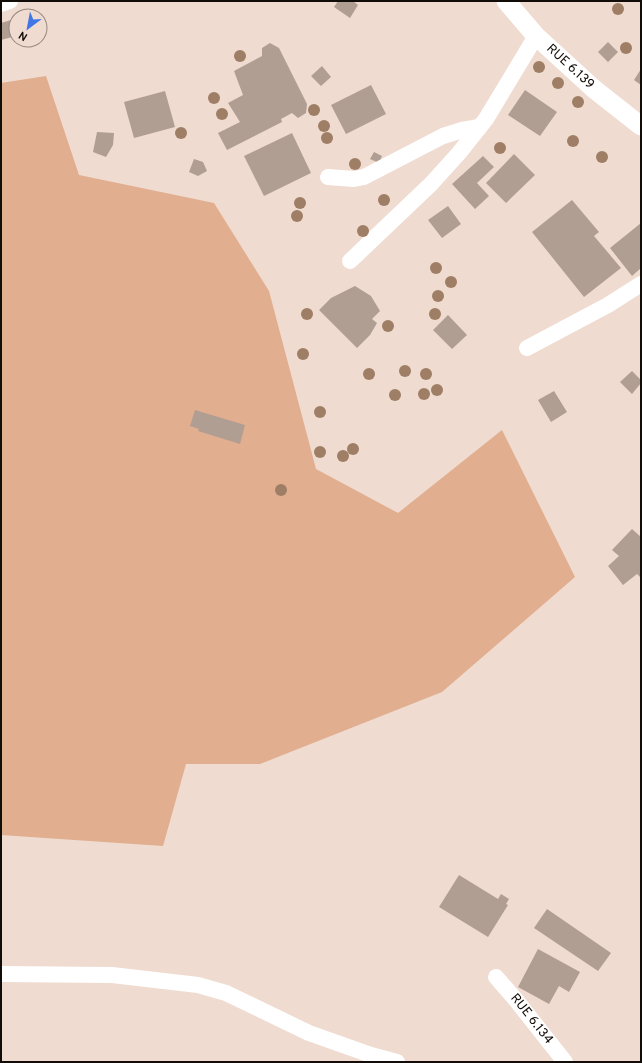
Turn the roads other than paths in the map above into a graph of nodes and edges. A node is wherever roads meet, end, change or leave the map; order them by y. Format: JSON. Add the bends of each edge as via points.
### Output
{"nodes":[{"id":1,"x":10,"y":1,"type":"edge"},
{"id":2,"x":506,"y":1,"type":"edge"},
{"id":3,"x":1,"y":4,"type":"edge"},
{"id":4,"x":536,"y":36,"type":"junction"},
{"id":5,"x":641,"y":126,"type":"edge"},
{"id":6,"x":479,"y":127,"type":"junction"},
{"id":7,"x":328,"y":177,"type":"dead end"},
{"id":8,"x":350,"y":261,"type":"dead end"},
{"id":9,"x":641,"y":284,"type":"edge"},
{"id":10,"x":527,"y":348,"type":"dead end"},
{"id":11,"x":1,"y":974,"type":"edge"},
{"id":12,"x":496,"y":977,"type":"dead end"},
{"id":13,"x":397,"y":1062,"type":"edge"},
{"id":14,"x":565,"y":1062,"type":"edge"}],
"edges":[{"from":1,"to":3,"type":"street"},
{"from":2,"to":4,"type":"street","name":"RUE 6.139"},
{"from":4,"to":5,"type":"street","name":"RUE 6.139","via":[[594,89]]},
{"from":4,"to":6,"type":"street"},
{"from":6,"to":7,"type":"street","via":[[443,136],[364,177]]},
{"from":6,"to":8,"type":"street","via":[[459,154],[431,184]]},
{"from":9,"to":10,"type":"street","via":[[608,305]]},
{"from":11,"to":13,"type":"street","via":[[112,974],[198,985],[226,994],[309,1033]]},
{"from":12,"to":14,"type":"street","name":"RUE 6.134"}]}
